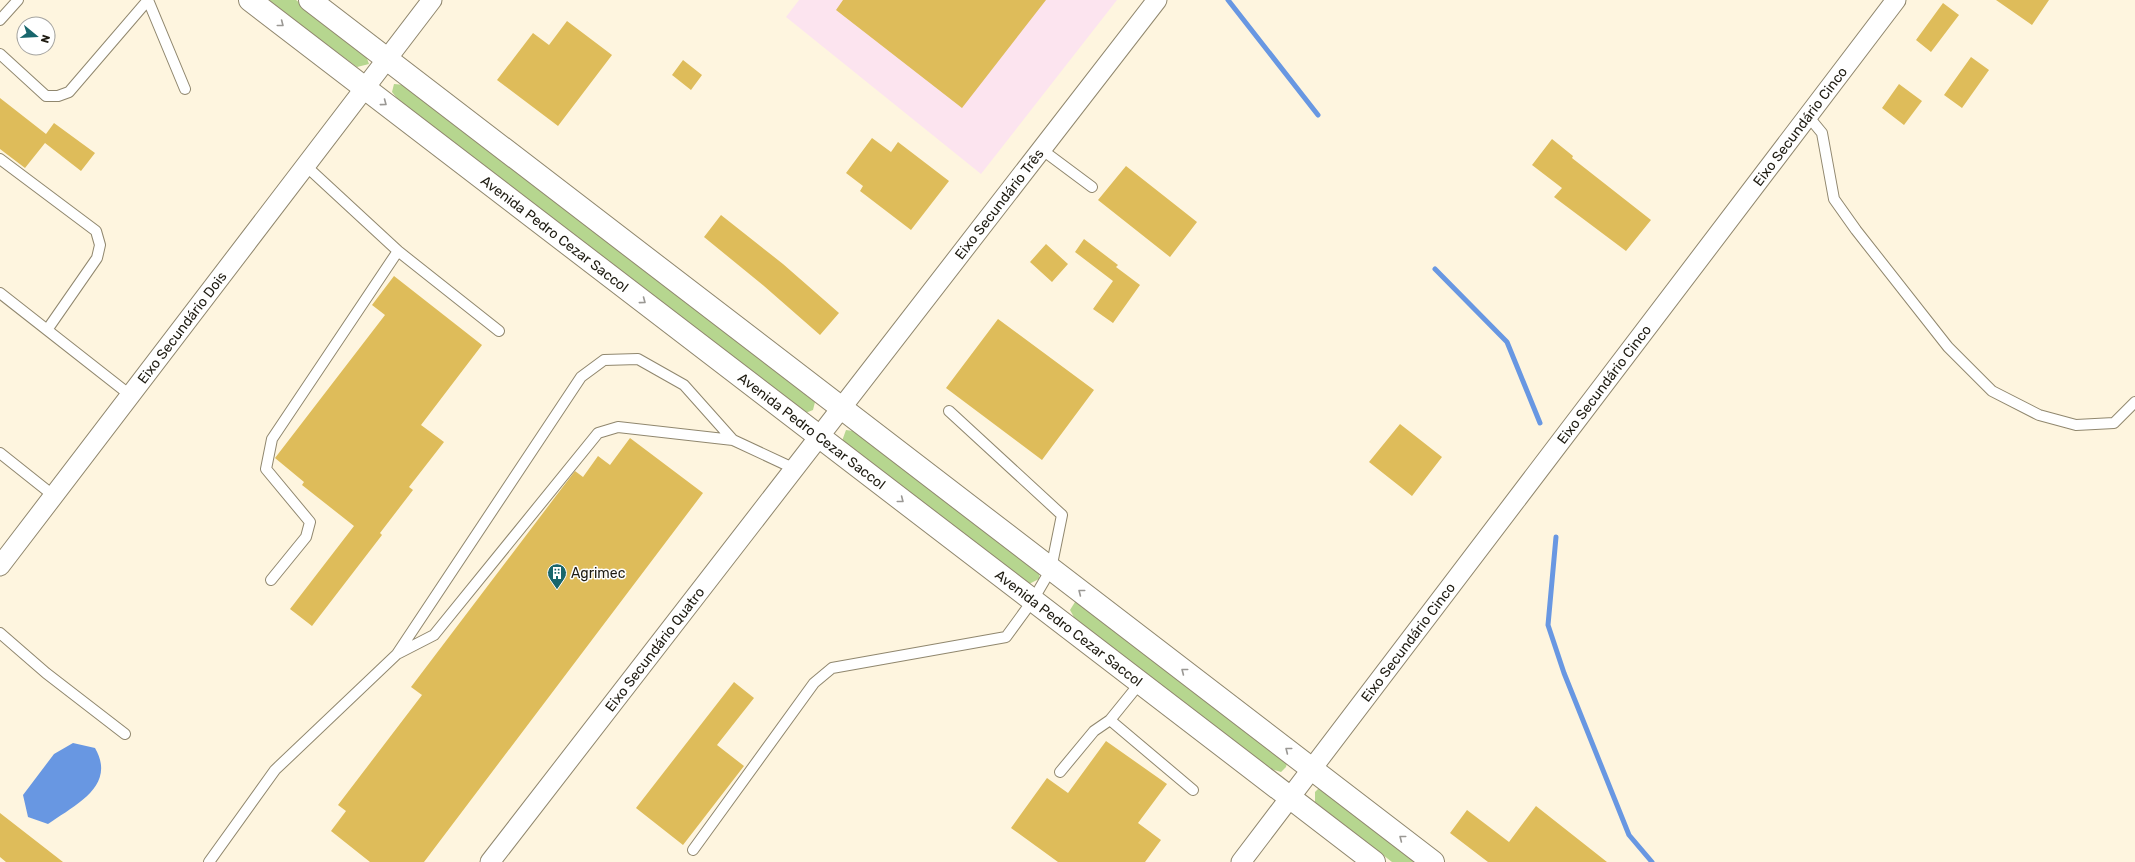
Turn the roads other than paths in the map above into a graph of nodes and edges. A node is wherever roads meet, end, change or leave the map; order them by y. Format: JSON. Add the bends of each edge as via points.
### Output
{"nodes":[{"id":1,"x":18,"y":0,"type":"edge"},
{"id":2,"x":148,"y":0,"type":"edge"},
{"id":3,"x":250,"y":0,"type":"edge"},
{"id":4,"x":310,"y":0,"type":"edge"},
{"id":5,"x":432,"y":0,"type":"edge"},
{"id":6,"x":1157,"y":0,"type":"edge"},
{"id":7,"x":1896,"y":0,"type":"edge"},
{"id":8,"x":0,"y":20,"type":"edge"},
{"id":9,"x":0,"y":54,"type":"edge"},
{"id":10,"x":387,"y":59,"type":"junction"},
{"id":11,"x":185,"y":88,"type":"dead end"},
{"id":12,"x":365,"y":88,"type":"junction"},
{"id":13,"x":1808,"y":116,"type":"junction"},
{"id":14,"x":1041,"y":149,"type":"junction"},
{"id":15,"x":0,"y":159,"type":"edge"},
{"id":16,"x":306,"y":166,"type":"junction"},
{"id":17,"x":1092,"y":187,"type":"dead end"},
{"id":18,"x":398,"y":251,"type":"junction"},
{"id":19,"x":0,"y":293,"type":"edge"},
{"id":20,"x":48,"y":330,"type":"junction"},
{"id":21,"x":499,"y":331,"type":"dead end"},
{"id":22,"x":130,"y":395,"type":"junction"},
{"id":23,"x":2135,"y":402,"type":"edge"},
{"id":24,"x":840,"y":407,"type":"junction"},
{"id":25,"x":949,"y":411,"type":"dead end"},
{"id":26,"x":818,"y":436,"type":"junction"},
{"id":27,"x":733,"y":440,"type":"junction"},
{"id":28,"x":0,"y":453,"type":"edge"},
{"id":29,"x":793,"y":468,"type":"junction"},
{"id":30,"x":54,"y":496,"type":"junction"},
{"id":31,"x":0,"y":566,"type":"edge"},
{"id":32,"x":1051,"y":569,"type":"junction"},
{"id":33,"x":271,"y":580,"type":"dead end"},
{"id":34,"x":1033,"y":600,"type":"junction"},
{"id":35,"x":0,"y":633,"type":"edge"},
{"id":36,"x":397,"y":654,"type":"junction"},
{"id":37,"x":1140,"y":683,"type":"junction"},
{"id":38,"x":1110,"y":720,"type":"junction"},
{"id":39,"x":124,"y":734,"type":"dead end"},
{"id":40,"x":1312,"y":770,"type":"junction"},
{"id":41,"x":1060,"y":772,"type":"dead end"},
{"id":42,"x":1193,"y":790,"type":"dead end"},
{"id":43,"x":1291,"y":798,"type":"junction"},
{"id":44,"x":692,"y":850,"type":"dead end"},
{"id":45,"x":209,"y":862,"type":"edge"},
{"id":46,"x":490,"y":862,"type":"edge"},
{"id":47,"x":1241,"y":862,"type":"edge"},
{"id":48,"x":1374,"y":862,"type":"edge"},
{"id":49,"x":1433,"y":862,"type":"edge"}],
"edges":[{"from":1,"to":8,"type":"lane"},
{"from":2,"to":9,"type":"lane","via":[[70,92],[46,96]]},
{"from":2,"to":11,"type":"lane"},
{"from":3,"to":12,"type":"street","name":"Avenida Pedro Cezar Saccol","one_way":true},
{"from":4,"to":10,"type":"street"},
{"from":5,"to":10,"type":"street","name":"Eixo Secundário Dois"},
{"from":6,"to":14,"type":"street","name":"Eixo Secundário Três"},
{"from":7,"to":13,"type":"street","name":"Eixo Secundário Cinco"},
{"from":10,"to":12,"type":"street","name":"Eixo Secundário Dois"},
{"from":10,"to":24,"type":"street"},
{"from":12,"to":16,"type":"street","name":"Eixo Secundário Dois"},
{"from":12,"to":26,"type":"street","name":"Avenida Pedro Cezar Saccol","one_way":true},
{"from":13,"to":23,"type":"lane","via":[[1822,133],[1834,199],[1948,347],[1992,391],[2039,415],[2076,425],[2114,423]]},
{"from":13,"to":40,"type":"street","name":"Eixo Secundário Cinco"},
{"from":14,"to":17,"type":"lane"},
{"from":14,"to":24,"type":"street","name":"Eixo Secundário Três"},
{"from":15,"to":20,"type":"lane","via":[[96,231],[100,245],[97,258]]},
{"from":16,"to":18,"type":"lane"},
{"from":16,"to":22,"type":"street","name":"Eixo Secundário Dois"},
{"from":18,"to":21,"type":"lane"},
{"from":18,"to":33,"type":"lane","via":[[272,439],[266,468],[310,522],[306,537]]},
{"from":19,"to":20,"type":"lane"},
{"from":20,"to":22,"type":"lane"},
{"from":22,"to":30,"type":"street","name":"Eixo Secundário Dois"},
{"from":24,"to":26,"type":"street","name":"Eixo Secundário Três"},
{"from":24,"to":32,"type":"street"},
{"from":25,"to":32,"type":"lane","via":[[1062,514]]},
{"from":26,"to":29,"type":"street","name":"Eixo Secundário Quatro"},
{"from":26,"to":34,"type":"street","name":"Avenida Pedro Cezar Saccol","one_way":true},
{"from":27,"to":29,"type":"lane"},
{"from":27,"to":36,"type":"lane","via":[[618,426],[598,433],[434,635]]},
{"from":27,"to":36,"type":"lane","via":[[684,384],[638,359],[604,360],[582,377]]},
{"from":28,"to":30,"type":"lane"},
{"from":29,"to":46,"type":"street","name":"Eixo Secundário Quatro"},
{"from":30,"to":31,"type":"street","name":"Eixo Secundário Dois"},
{"from":32,"to":34,"type":"lane"},
{"from":40,"to":32,"type":"street","one_way":true},
{"from":34,"to":37,"type":"street","name":"Avenida Pedro Cezar Saccol"},
{"from":34,"to":44,"type":"lane","via":[[1006,638],[832,668],[814,683]]},
{"from":35,"to":39,"type":"lane"},
{"from":36,"to":45,"type":"lane","via":[[275,770]]},
{"from":37,"to":38,"type":"lane"},
{"from":37,"to":43,"type":"street","name":"Avenida Pedro Cezar Saccol"},
{"from":38,"to":41,"type":"lane","via":[[1094,731]]},
{"from":38,"to":42,"type":"lane"},
{"from":40,"to":43,"type":"street","name":"Eixo Secundário Cinco"},
{"from":49,"to":40,"type":"street","one_way":true},
{"from":43,"to":47,"type":"street","name":"Eixo Secundário Cinco"},
{"from":43,"to":48,"type":"street","name":"Avenida Pedro Cezar Saccol"}]}
